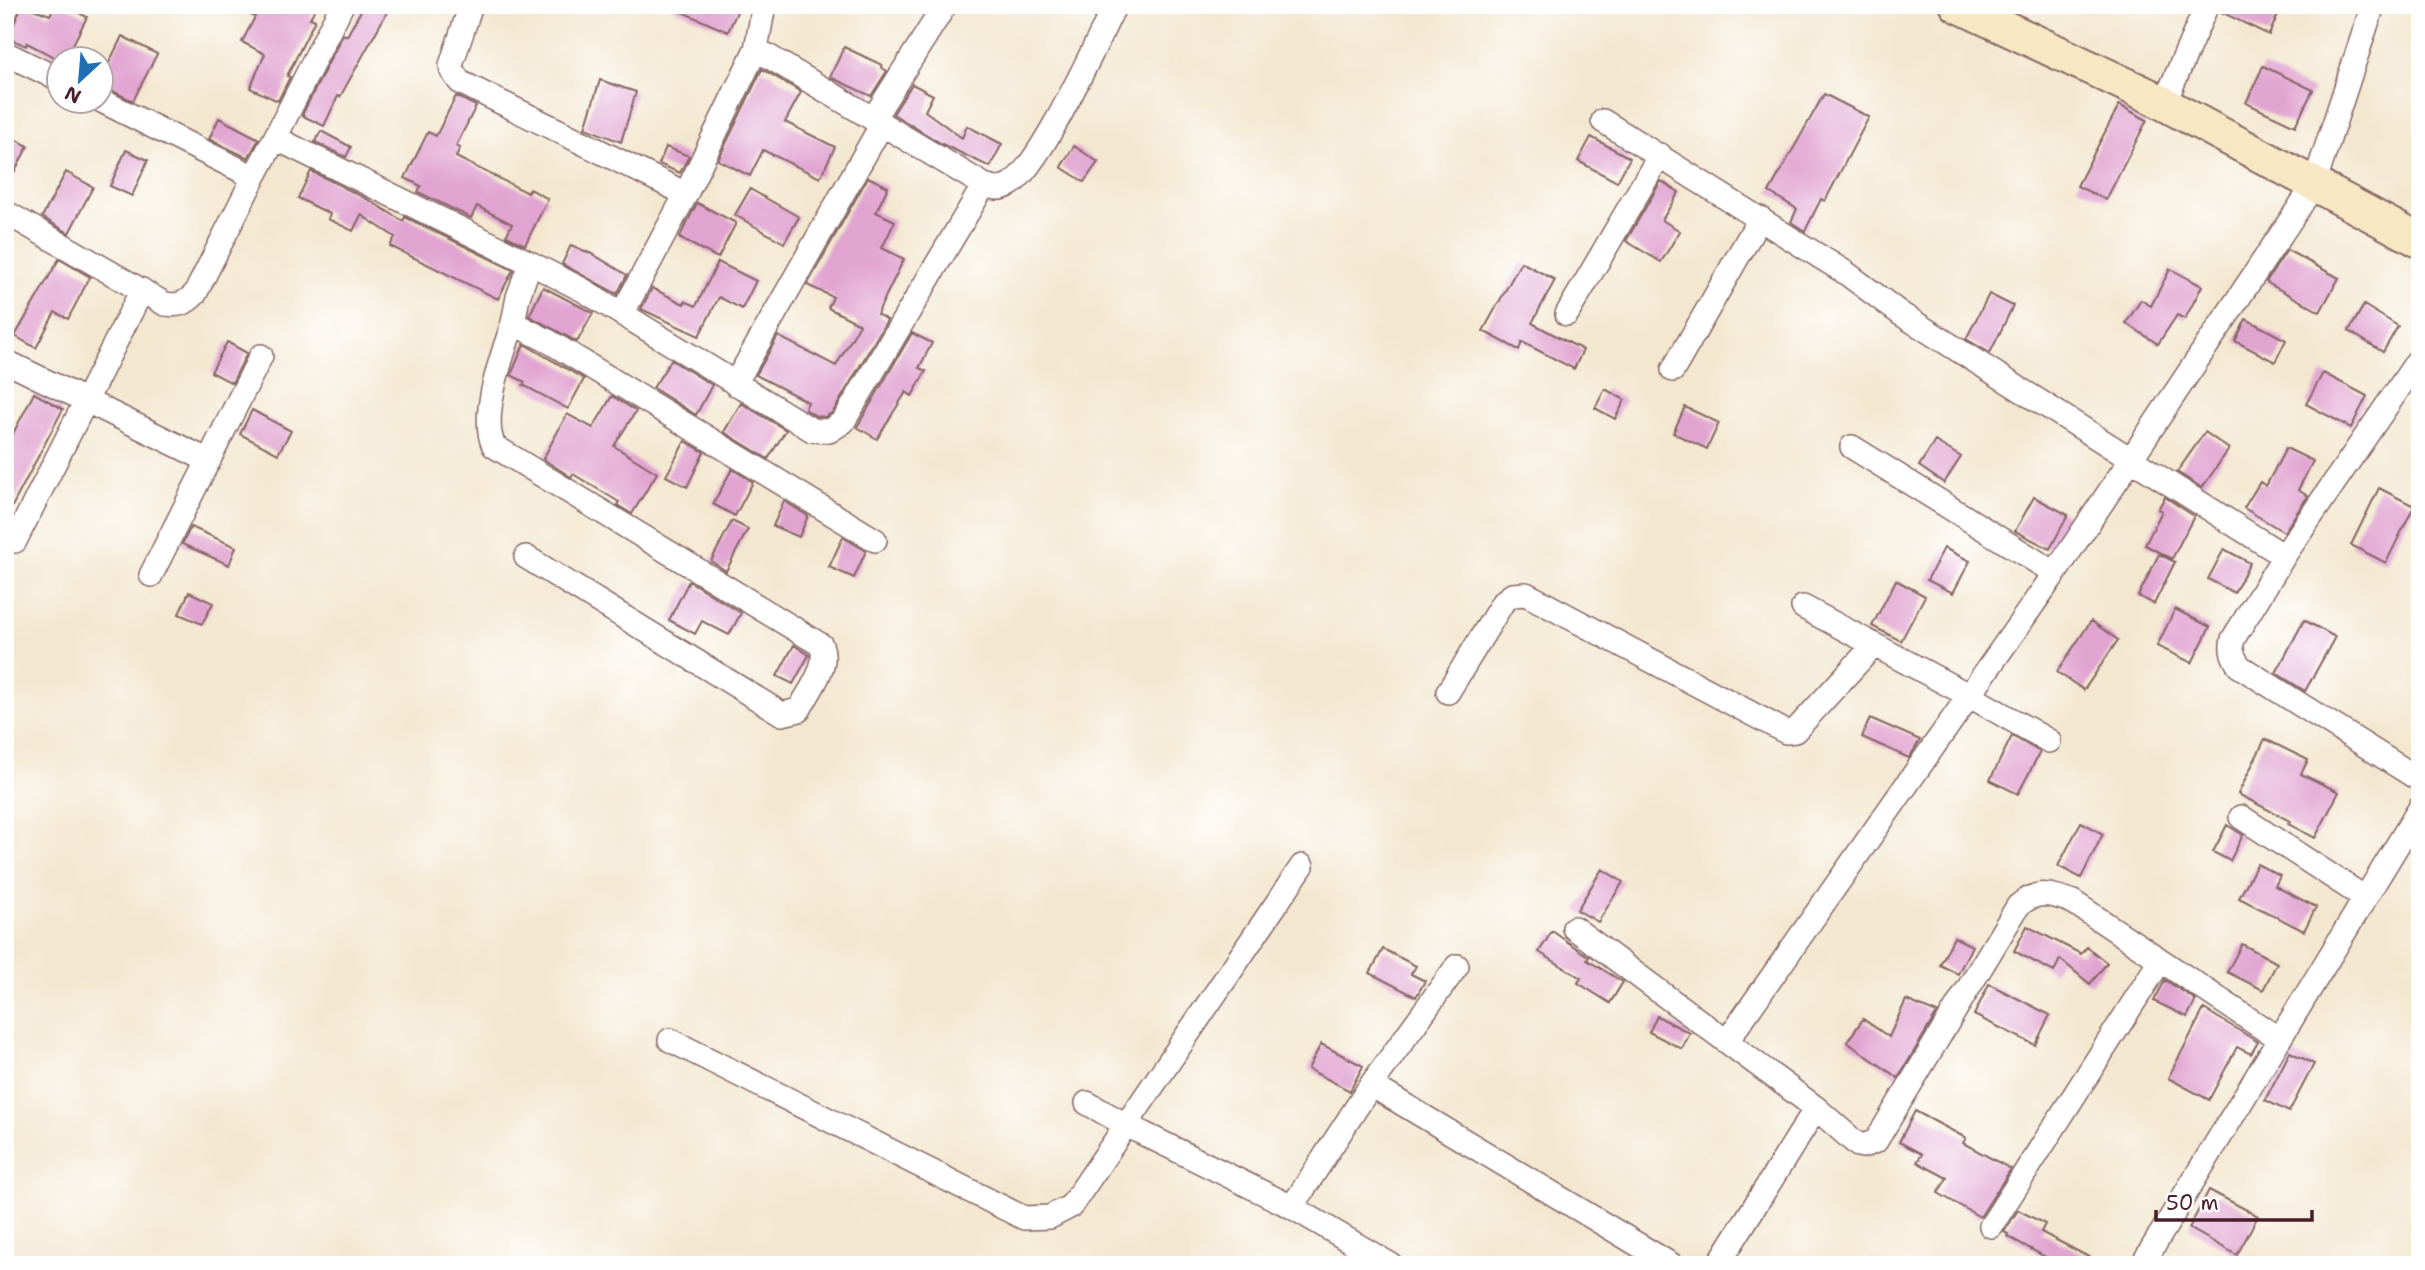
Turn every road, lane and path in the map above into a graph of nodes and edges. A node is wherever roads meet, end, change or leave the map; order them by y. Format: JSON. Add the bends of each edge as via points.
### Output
{"nodes":[{"id":1,"x":342,"y":5,"type":"edge"},
{"id":2,"x":471,"y":5,"type":"edge"},
{"id":3,"x":764,"y":5,"type":"edge"},
{"id":4,"x":945,"y":5,"type":"edge"},
{"id":5,"x":1115,"y":5,"type":"edge"},
{"id":6,"x":1957,"y":5,"type":"edge"},
{"id":7,"x":2207,"y":5,"type":"edge"},
{"id":8,"x":2373,"y":5,"type":"edge"},
{"id":9,"x":756,"y":50,"type":"junction"},
{"id":10,"x":5,"y":53,"type":"edge"},
{"id":11,"x":46,"y":73,"type":"edge"},
{"id":12,"x":2164,"y":104,"type":"junction"},
{"id":13,"x":116,"y":108,"type":"edge"},
{"id":14,"x":1603,"y":121,"type":"dead end"},
{"id":15,"x":878,"y":122,"type":"junction"},
{"id":16,"x":275,"y":138,"type":"junction"},
{"id":17,"x":1660,"y":155,"type":"junction"},
{"id":18,"x":254,"y":177,"type":"junction"},
{"id":19,"x":984,"y":185,"type":"junction"},
{"id":20,"x":2314,"y":185,"type":"junction"},
{"id":21,"x":685,"y":194,"type":"junction"},
{"id":22,"x":5,"y":212,"type":"edge"},
{"id":23,"x":1760,"y":218,"type":"junction"},
{"id":24,"x":2420,"y":242,"type":"edge"},
{"id":25,"x":530,"y":262,"type":"junction"},
{"id":26,"x":142,"y":290,"type":"junction"},
{"id":27,"x":622,"y":314,"type":"junction"},
{"id":28,"x":1567,"y":314,"type":"dead end"},
{"id":29,"x":513,"y":323,"type":"junction"},
{"id":30,"x":261,"y":356,"type":"dead end"},
{"id":31,"x":2420,"y":357,"type":"edge"},
{"id":32,"x":5,"y":361,"type":"edge"},
{"id":33,"x":1672,"y":370,"type":"dead end"},
{"id":34,"x":735,"y":384,"type":"junction"},
{"id":35,"x":86,"y":401,"type":"junction"},
{"id":36,"x":1852,"y":447,"type":"dead end"},
{"id":37,"x":2132,"y":459,"type":"junction"},
{"id":38,"x":209,"y":461,"type":"junction"},
{"id":39,"x":875,"y":540,"type":"dead end"},
{"id":40,"x":15,"y":541,"type":"dead end"},
{"id":41,"x":2284,"y":556,"type":"junction"},
{"id":42,"x":526,"y":558,"type":"dead end"},
{"id":43,"x":2055,"y":573,"type":"junction"},
{"id":44,"x":151,"y":575,"type":"dead end"},
{"id":45,"x":1803,"y":607,"type":"dead end"},
{"id":46,"x":1874,"y":645,"type":"junction"},
{"id":47,"x":1448,"y":692,"type":"dead end"},
{"id":48,"x":1970,"y":696,"type":"junction"},
{"id":49,"x":2049,"y":741,"type":"dead end"},
{"id":50,"x":2420,"y":780,"type":"edge"},
{"id":51,"x":2420,"y":808,"type":"edge"},
{"id":52,"x":2241,"y":817,"type":"dead end"},
{"id":53,"x":1302,"y":866,"type":"dead end"},
{"id":54,"x":2365,"y":898,"type":"junction"},
{"id":55,"x":1574,"y":928,"type":"dead end"},
{"id":56,"x":2160,"y":961,"type":"junction"},
{"id":57,"x":1457,"y":966,"type":"dead end"},
{"id":58,"x":2279,"y":1039,"type":"junction"},
{"id":59,"x":670,"y":1040,"type":"dead end"},
{"id":60,"x":1727,"y":1041,"type":"junction"},
{"id":61,"x":1371,"y":1085,"type":"junction"},
{"id":62,"x":1087,"y":1103,"type":"dead end"},
{"id":63,"x":1816,"y":1108,"type":"junction"},
{"id":64,"x":1126,"y":1125,"type":"junction"},
{"id":65,"x":1292,"y":1207,"type":"junction"},
{"id":66,"x":1991,"y":1227,"type":"dead end"},
{"id":67,"x":1391,"y":1265,"type":"edge"},
{"id":68,"x":1672,"y":1265,"type":"edge"},
{"id":69,"x":1718,"y":1265,"type":"edge"},
{"id":70,"x":2142,"y":1265,"type":"edge"}],
"edges":[{"from":1,"to":16,"type":"street"},
{"from":2,"to":21,"type":"street","via":[[451,65],[460,82]]},
{"from":3,"to":9,"type":"street"},
{"from":4,"to":15,"type":"street"},
{"from":5,"to":19,"type":"street","via":[[1053,128],[1023,172],[1012,184],[998,189]]},
{"from":6,"to":12,"type":"main road"},
{"from":7,"to":12,"type":"street"},
{"from":8,"to":20,"type":"street"},
{"from":9,"to":15,"type":"street"},
{"from":9,"to":21,"type":"street"},
{"from":10,"to":11,"type":"street"},
{"from":12,"to":20,"type":"main road"},
{"from":13,"to":18,"type":"street"},
{"from":14,"to":17,"type":"street"},
{"from":15,"to":19,"type":"street"},
{"from":15,"to":34,"type":"street"},
{"from":16,"to":18,"type":"street"},
{"from":16,"to":25,"type":"street"},
{"from":17,"to":23,"type":"street"},
{"from":17,"to":28,"type":"street"},
{"from":18,"to":26,"type":"street","via":[[195,294],[177,305],[165,304]]},
{"from":19,"to":34,"type":"street","via":[[843,422],[829,431],[812,430]]},
{"from":20,"to":24,"type":"main road"},
{"from":20,"to":37,"type":"street"},
{"from":21,"to":27,"type":"street"},
{"from":22,"to":26,"type":"street"},
{"from":23,"to":33,"type":"street"},
{"from":23,"to":37,"type":"street","via":[[1901,314]]},
{"from":25,"to":27,"type":"street"},
{"from":25,"to":29,"type":"street"},
{"from":26,"to":35,"type":"street"},
{"from":27,"to":34,"type":"street"},
{"from":29,"to":39,"type":"street"},
{"from":29,"to":42,"type":"street","via":[[496,374],[488,430],[494,446],[821,645],[823,664],[799,710],[782,714]]},
{"from":30,"to":38,"type":"street"},
{"from":31,"to":41,"type":"street"},
{"from":32,"to":35,"type":"street"},
{"from":35,"to":38,"type":"street"},
{"from":35,"to":40,"type":"street"},
{"from":36,"to":43,"type":"street"},
{"from":37,"to":41,"type":"street"},
{"from":37,"to":43,"type":"street"},
{"from":38,"to":44,"type":"street"},
{"from":41,"to":50,"type":"street","via":[[2233,639],[2232,654],[2239,666]]},
{"from":43,"to":48,"type":"street"},
{"from":45,"to":46,"type":"street"},
{"from":46,"to":47,"type":"street","via":[[1796,731],[1786,733],[1526,594],[1513,595],[1503,602]]},
{"from":46,"to":48,"type":"street"},
{"from":48,"to":49,"type":"street"},
{"from":48,"to":60,"type":"street"},
{"from":51,"to":54,"type":"street"},
{"from":52,"to":54,"type":"street"},
{"from":53,"to":64,"type":"street"},
{"from":54,"to":58,"type":"street"},
{"from":55,"to":60,"type":"street"},
{"from":56,"to":58,"type":"street"},
{"from":56,"to":63,"type":"street","via":[[2073,902],[2040,894],[2028,898],[2018,906],[1876,1140],[1858,1144]]},
{"from":56,"to":66,"type":"street"},
{"from":57,"to":61,"type":"street"},
{"from":58,"to":70,"type":"street"},
{"from":59,"to":64,"type":"street","via":[[1024,1218],[1050,1217],[1071,1206]]},
{"from":60,"to":63,"type":"street"},
{"from":61,"to":65,"type":"street"},
{"from":61,"to":68,"type":"street"},
{"from":62,"to":64,"type":"street"},
{"from":63,"to":69,"type":"street"},
{"from":64,"to":65,"type":"street"},
{"from":65,"to":67,"type":"street"}]}
